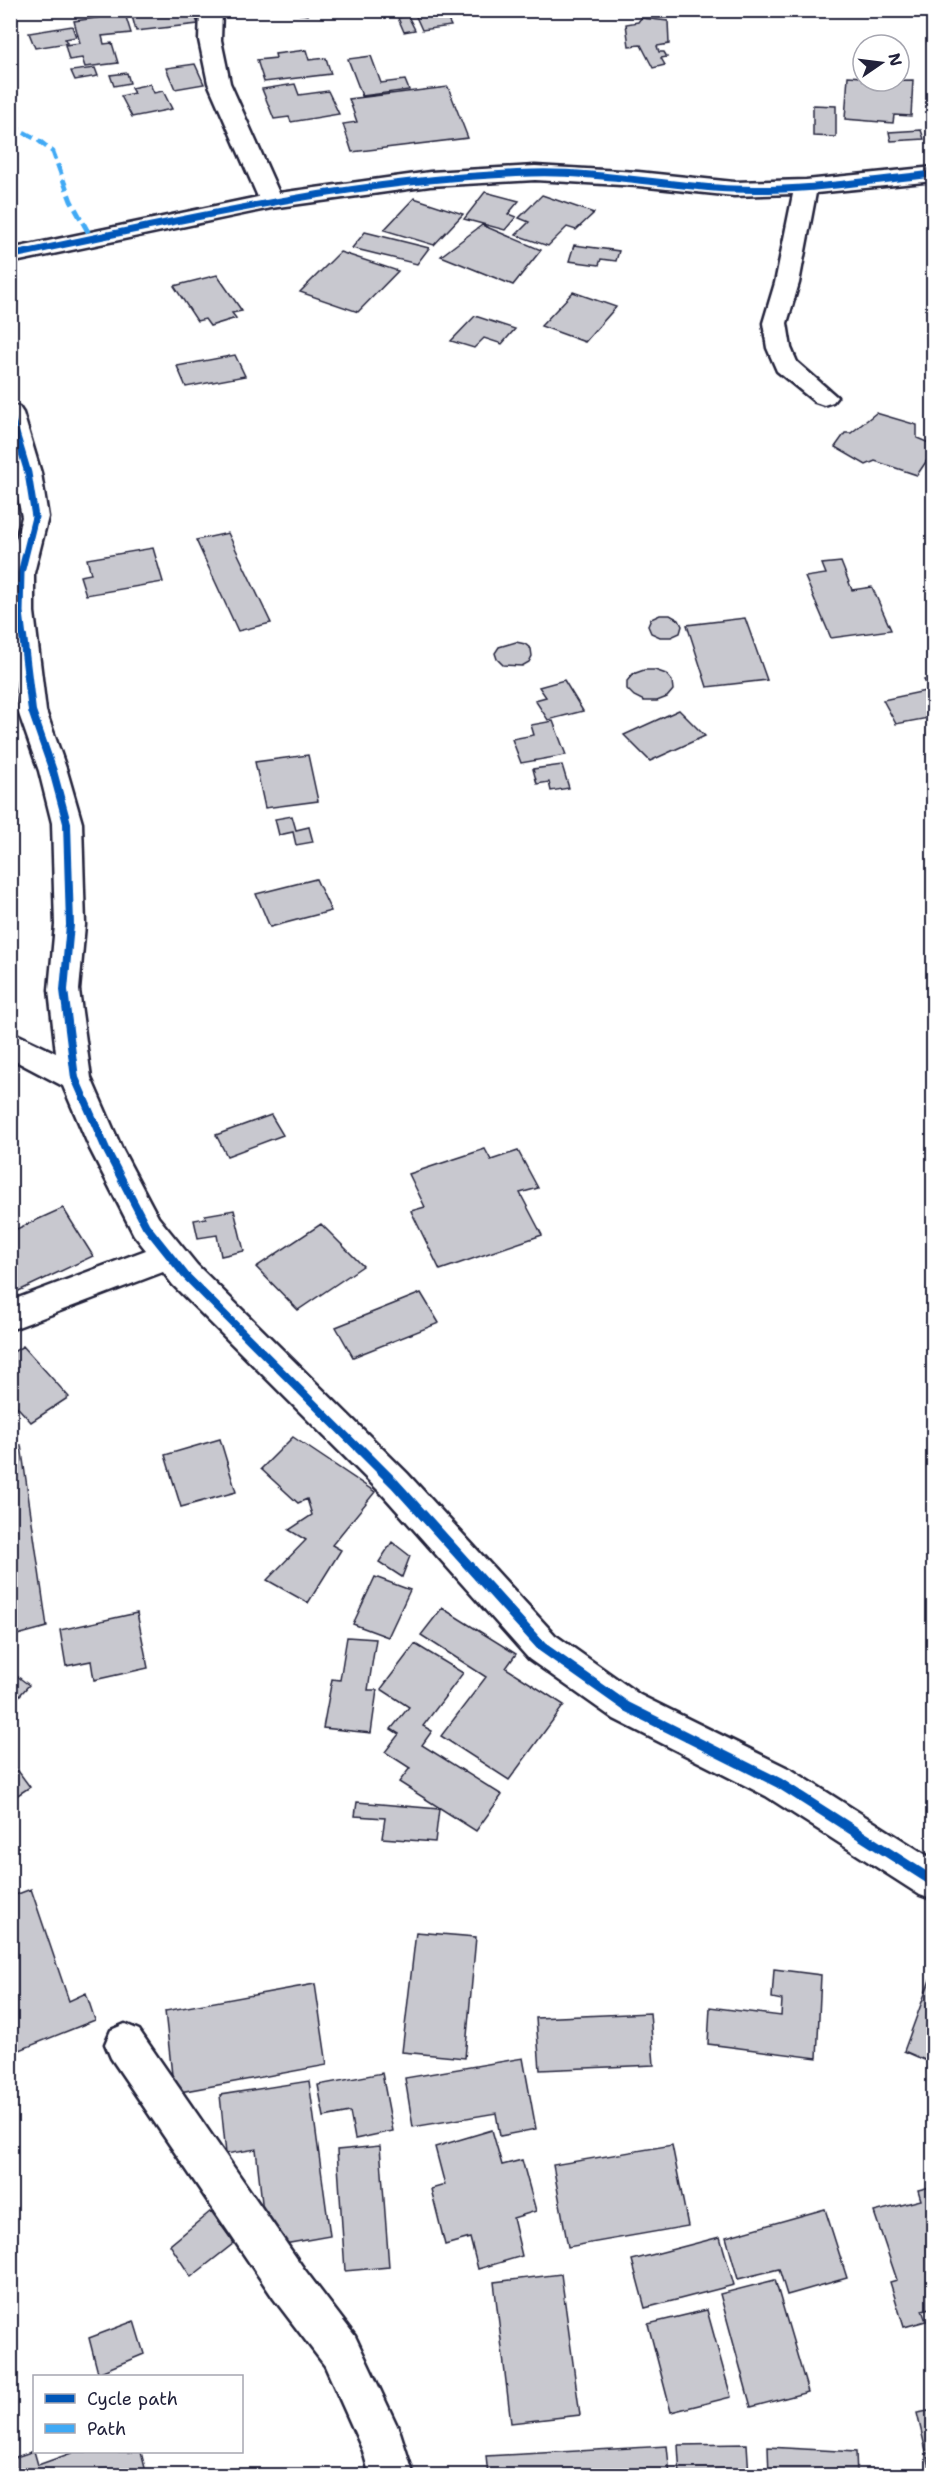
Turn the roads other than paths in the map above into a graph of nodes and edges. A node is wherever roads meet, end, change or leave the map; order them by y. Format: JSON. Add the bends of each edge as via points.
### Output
{"nodes":[{"id":1,"x":211,"y":10,"type":"edge"},
{"id":2,"x":933,"y":174,"type":"edge"},
{"id":3,"x":806,"y":187,"type":"junction"},
{"id":4,"x":271,"y":201,"type":"junction"},
{"id":5,"x":10,"y":256,"type":"edge"},
{"id":6,"x":824,"y":397,"type":"dead end"},
{"id":7,"x":10,"y":413,"type":"edge"},
{"id":8,"x":10,"y":1042,"type":"edge"},
{"id":9,"x":75,"y":1078,"type":"junction"},
{"id":10,"x":170,"y":1255,"type":"junction"},
{"id":11,"x":10,"y":1316,"type":"edge"},
{"id":12,"x":933,"y":1882,"type":"edge"},
{"id":13,"x":125,"y":2044,"type":"dead end"},
{"id":14,"x":392,"y":2475,"type":"edge"}],
"edges":[{"from":1,"to":4,"type":"street","via":[[210,40],[219,83]]},
{"from":2,"to":3,"type":"street"},
{"from":3,"to":4,"type":"street","via":[[734,189],[535,173],[430,179]]},
{"from":3,"to":6,"type":"street","via":[[775,323],[786,366]]},
{"from":4,"to":5,"type":"street"},
{"from":7,"to":9,"type":"street","via":[[28,473],[35,517],[21,573],[20,612],[32,711],[67,823],[70,925],[64,990]]},
{"from":8,"to":9,"type":"street"},
{"from":9,"to":10,"type":"street","via":[[146,1226]]},
{"from":10,"to":11,"type":"street"},
{"from":10,"to":12,"type":"street","via":[[185,1275],[395,1484],[542,1647],[627,1707],[779,1783]]},
{"from":13,"to":14,"type":"street","via":[[289,2284],[340,2351],[384,2448]]}]}
